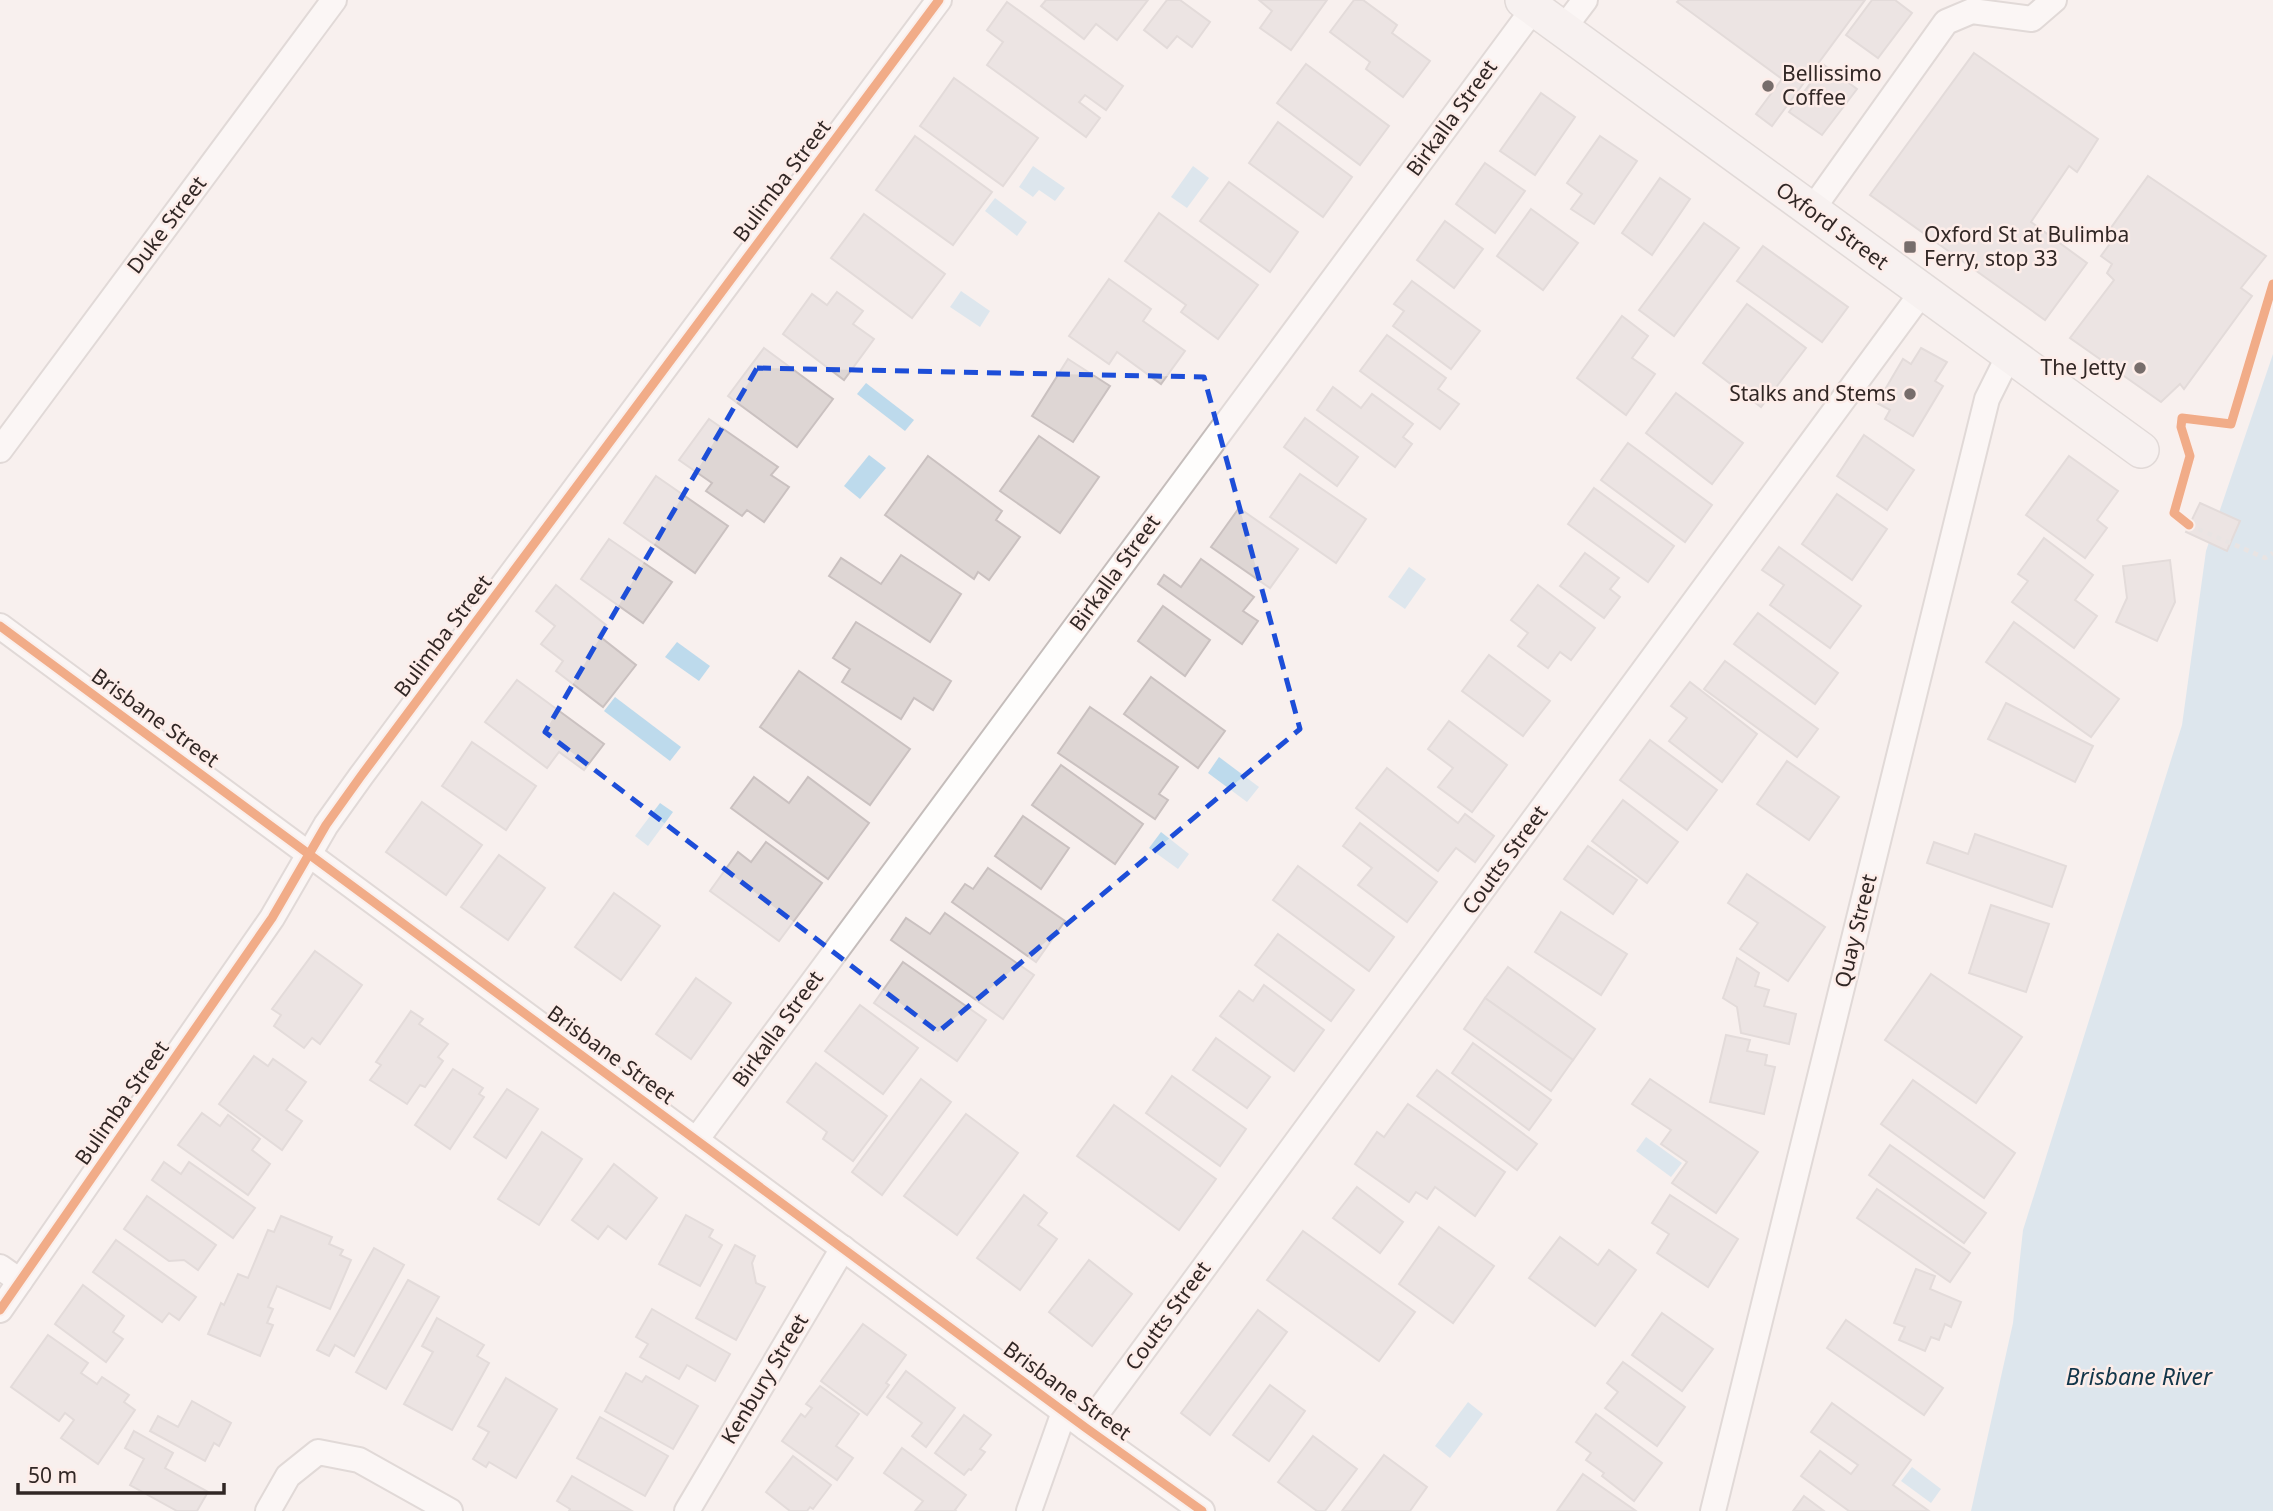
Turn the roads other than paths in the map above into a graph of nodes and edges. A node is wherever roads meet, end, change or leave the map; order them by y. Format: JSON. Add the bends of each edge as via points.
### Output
{"nodes":[{"id":1,"x":334,"y":0,"type":"edge"},
{"id":2,"x":939,"y":0,"type":"edge"},
{"id":3,"x":1585,"y":0,"type":"edge"},
{"id":4,"x":2054,"y":0,"type":"edge"},
{"id":5,"x":1529,"y":4,"type":"edge"},
{"id":6,"x":1563,"y":29,"type":"junction"},
{"id":7,"x":1811,"y":211,"type":"junction"},
{"id":8,"x":1923,"y":291,"type":"junction"},
{"id":9,"x":2009,"y":355,"type":"junction"},
{"id":10,"x":0,"y":450,"type":"edge"},
{"id":11,"x":2141,"y":450,"type":"dead end"},
{"id":12,"x":0,"y":626,"type":"edge"},
{"id":13,"x":310,"y":856,"type":"junction"},
{"id":14,"x":696,"y":1140,"type":"junction"},
{"id":15,"x":843,"y":1248,"type":"junction"},
{"id":16,"x":10,"y":1274,"type":"edge"},
{"id":17,"x":0,"y":1310,"type":"edge"},
{"id":18,"x":1064,"y":1412,"type":"junction"},
{"id":19,"x":1086,"y":1428,"type":"junction"},
{"id":20,"x":268,"y":1511,"type":"edge"},
{"id":21,"x":450,"y":1511,"type":"edge"},
{"id":22,"x":687,"y":1511,"type":"edge"},
{"id":23,"x":1029,"y":1511,"type":"edge"},
{"id":24,"x":1202,"y":1511,"type":"edge"},
{"id":25,"x":1713,"y":1511,"type":"edge"}],
"edges":[{"from":1,"to":10,"type":"street","name":"Duke Street"},
{"from":2,"to":13,"type":"street","name":"Bulimba Street","via":[[361,776]]},
{"from":3,"to":6,"type":"street"},
{"from":4,"to":7,"type":"street","via":[[2032,19],[1972,11],[1946,22]]},
{"from":5,"to":6,"type":"street","name":"Oxford Street"},
{"from":5,"to":14,"type":"street","name":"Birkalla Street"},
{"from":6,"to":7,"type":"street","name":"Oxford Street"},
{"from":7,"to":8,"type":"street","name":"Oxford Street"},
{"from":8,"to":9,"type":"street","name":"Oxford Street"},
{"from":8,"to":19,"type":"street","name":"Coutts Street"},
{"from":9,"to":11,"type":"street","name":"Oxford Street"},
{"from":9,"to":25,"type":"street","name":"Quay Street","via":[[1987,399]]},
{"from":12,"to":13,"type":"street","name":"Brisbane Street"},
{"from":13,"to":14,"type":"street","name":"Brisbane Street"},
{"from":13,"to":16,"type":"street","name":"Bulimba Street","via":[[272,918]]},
{"from":14,"to":15,"type":"street","name":"Brisbane Street"},
{"from":15,"to":18,"type":"street","name":"Brisbane Street"},
{"from":15,"to":22,"type":"street","name":"Kenbury Street"},
{"from":16,"to":17,"type":"street","name":"Bulimba Street"},
{"from":18,"to":19,"type":"street","name":"Brisbane Street"},
{"from":18,"to":23,"type":"street"},
{"from":19,"to":24,"type":"street","name":"Brisbane Street"},
{"from":20,"to":21,"type":"street","via":[[288,1476],[318,1452],[359,1460]]}]}
